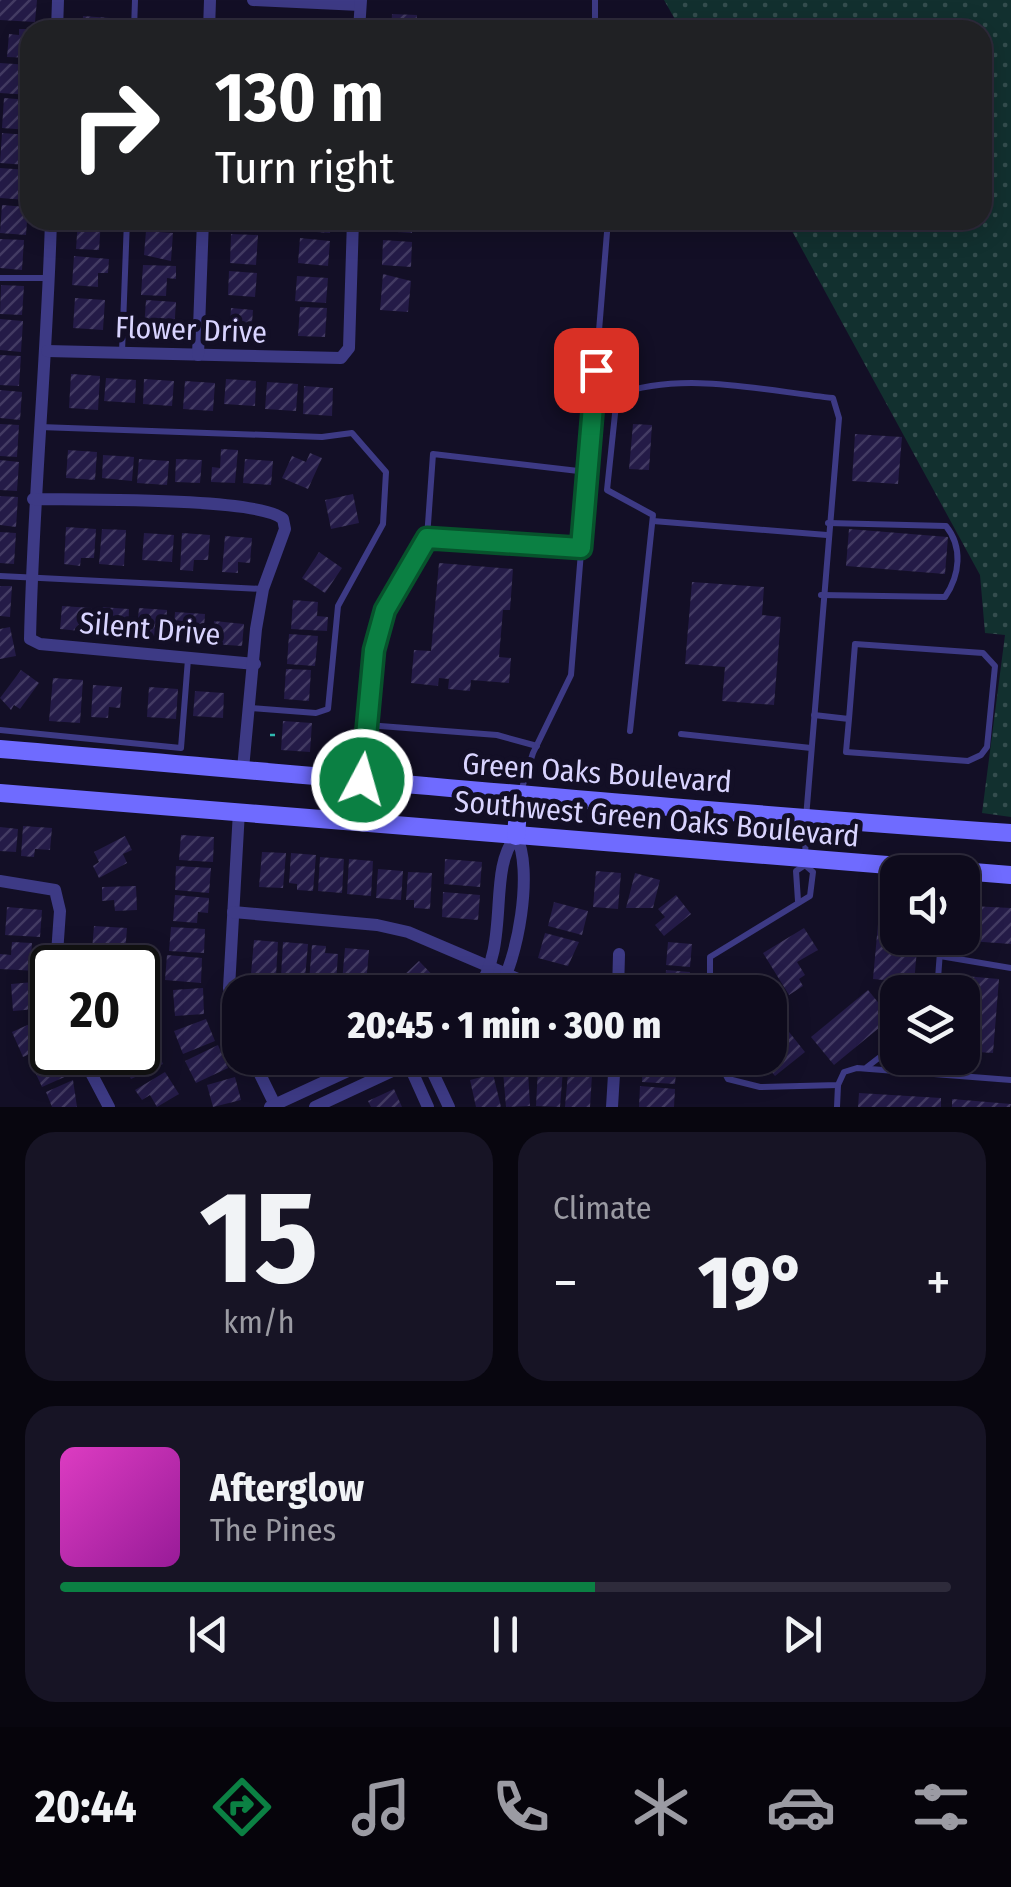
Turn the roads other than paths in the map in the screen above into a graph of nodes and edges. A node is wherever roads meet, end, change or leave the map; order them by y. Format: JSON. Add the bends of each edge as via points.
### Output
{"nodes":[{"id":1,"x":253,"y":0,"type":"edge"},
{"id":2,"x":360,"y":3,"type":"edge"},
{"id":3,"x":51,"y":230,"type":"edge"},
{"id":4,"x":127,"y":230,"type":"edge"},
{"id":5,"x":203,"y":230,"type":"edge"},
{"id":6,"x":353,"y":230,"type":"edge"},
{"id":7,"x":607,"y":230,"type":"edge"},
{"id":8,"x":0,"y":278,"type":"edge"},
{"id":9,"x":50,"y":278,"type":"junction"},
{"id":10,"x":47,"y":351,"type":"junction"},
{"id":11,"x":122,"y":353,"type":"junction"},
{"id":12,"x":198,"y":356,"type":"junction"},
{"id":13,"x":40,"y":426,"type":"junction"},
{"id":14,"x":587,"y":472,"type":"junction"},
{"id":15,"x":33,"y":498,"type":"junction"},
{"id":16,"x":653,"y":521,"type":"junction"},
{"id":17,"x":828,"y":522,"type":"junction"},
{"id":18,"x":827,"y":535,"type":"junction"},
{"id":19,"x":427,"y":538,"type":"junction"},
{"id":20,"x":581,"y":548,"type":"junction"},
{"id":21,"x":0,"y":576,"type":"edge"},
{"id":22,"x":32,"y":576,"type":"junction"},
{"id":23,"x":263,"y":589,"type":"junction"},
{"id":24,"x":821,"y":595,"type":"junction"},
{"id":25,"x":188,"y":658,"type":"junction"},
{"id":26,"x":255,"y":664,"type":"junction"},
{"id":27,"x":250,"y":708,"type":"junction"},
{"id":28,"x":814,"y":716,"type":"junction"},
{"id":29,"x":848,"y":719,"type":"junction"},
{"id":30,"x":367,"y":725,"type":"junction"},
{"id":31,"x":0,"y":730,"type":"edge"},
{"id":32,"x":630,"y":732,"type":"dead end"},
{"id":33,"x":681,"y":734,"type":"dead end"},
{"id":34,"x":536,"y":746,"type":"junction"},
{"id":35,"x":811,"y":748,"type":"junction"},
{"id":36,"x":0,"y":749,"type":"edge"},
{"id":37,"x":244,"y":770,"type":"junction"},
{"id":38,"x":362,"y":780,"type":"junction"},
{"id":39,"x":0,"y":793,"type":"edge"},
{"id":40,"x":519,"y":797,"type":"junction"},
{"id":41,"x":239,"y":811,"type":"junction"},
{"id":42,"x":806,"y":818,"type":"junction"},
{"id":43,"x":1011,"y":833,"type":"edge"},
{"id":44,"x":516,"y":836,"type":"junction"},
{"id":45,"x":805,"y":862,"type":"junction"},
{"id":46,"x":1011,"y":875,"type":"edge"},
{"id":47,"x":0,"y":881,"type":"edge"},
{"id":48,"x":798,"y":901,"type":"junction"},
{"id":49,"x":233,"y":912,"type":"junction"},
{"id":50,"x":58,"y":945,"type":"edge"},
{"id":51,"x":619,"y":954,"type":"dead end"},
{"id":52,"x":940,"y":956,"type":"joint"},
{"id":53,"x":1011,"y":968,"type":"edge"},
{"id":54,"x":490,"y":970,"type":"junction"},
{"id":55,"x":230,"y":975,"type":"edge"},
{"id":56,"x":487,"y":975,"type":"edge"},
{"id":57,"x":501,"y":975,"type":"edge"},
{"id":58,"x":509,"y":975,"type":"edge"},
{"id":59,"x":618,"y":975,"type":"edge"},
{"id":60,"x":710,"y":975,"type":"edge"},
{"id":61,"x":938,"y":975,"type":"edge"},
{"id":62,"x":880,"y":1057,"type":"edge"},
{"id":63,"x":866,"y":1068,"type":"junction"},
{"id":64,"x":880,"y":1069,"type":"edge"},
{"id":65,"x":92,"y":1075,"type":"edge"},
{"id":66,"x":260,"y":1075,"type":"edge"},
{"id":67,"x":340,"y":1075,"type":"edge"},
{"id":68,"x":388,"y":1075,"type":"edge"},
{"id":69,"x":419,"y":1075,"type":"edge"},
{"id":70,"x":426,"y":1075,"type":"edge"},
{"id":71,"x":614,"y":1075,"type":"edge"},
{"id":72,"x":726,"y":1075,"type":"edge"},
{"id":73,"x":945,"y":1075,"type":"edge"},
{"id":74,"x":1011,"y":1080,"type":"edge"},
{"id":75,"x":838,"y":1085,"type":"junction"},
{"id":76,"x":343,"y":1101,"type":"edge"},
{"id":77,"x":274,"y":1106,"type":"edge"},
{"id":78,"x":109,"y":1107,"type":"edge"},
{"id":79,"x":316,"y":1107,"type":"edge"},
{"id":80,"x":428,"y":1107,"type":"edge"},
{"id":81,"x":449,"y":1107,"type":"edge"},
{"id":82,"x":612,"y":1107,"type":"edge"},
{"id":83,"x":838,"y":1107,"type":"edge"}],
"edges":[{"from":1,"to":2,"type":"street"},
{"from":3,"to":9,"type":"street"},
{"from":4,"to":11,"type":"lane"},
{"from":5,"to":12,"type":"street"},
{"from":6,"to":12,"type":"street","name":"Flower Drive","via":[[347,354],[332,360]]},
{"from":7,"to":14,"type":"lane"},
{"from":8,"to":9,"type":"lane"},
{"from":9,"to":10,"type":"street"},
{"from":10,"to":11,"type":"street","name":"Flower Drive"},
{"from":10,"to":13,"type":"street"},
{"from":11,"to":12,"type":"street","name":"Flower Drive"},
{"from":13,"to":15,"type":"street"},
{"from":13,"to":27,"type":"lane","via":[[322,437],[352,432],[386,472],[383,524],[338,606],[328,709]]},
{"from":14,"to":19,"type":"lane","via":[[432,454]]},
{"from":14,"to":20,"type":"lane"},
{"from":15,"to":22,"type":"street"},
{"from":15,"to":23,"type":"street","via":[[270,511],[285,528]]},
{"from":16,"to":17,"type":"lane","via":[[607,490],[608,452],[617,396],[672,383],[833,398],[839,418]]},
{"from":16,"to":18,"type":"lane"},
{"from":16,"to":32,"type":"lane"},
{"from":17,"to":18,"type":"lane"},
{"from":17,"to":24,"type":"lane","via":[[946,526],[955,538],[958,578],[946,597]]},
{"from":18,"to":24,"type":"lane"},
{"from":19,"to":20,"type":"lane"},
{"from":19,"to":30,"type":"lane","via":[[385,610]]},
{"from":20,"to":34,"type":"lane","via":[[571,675]]},
{"from":21,"to":22,"type":"lane"},
{"from":22,"to":23,"type":"lane"},
{"from":22,"to":25,"type":"street","name":"Silent Drive","via":[[30,639]]},
{"from":23,"to":26,"type":"street"},
{"from":24,"to":28,"type":"lane"},
{"from":25,"to":26,"type":"street","name":"Silent Drive"},
{"from":25,"to":31,"type":"lane","via":[[181,748]]},
{"from":26,"to":27,"type":"street"},
{"from":27,"to":37,"type":"street"},
{"from":28,"to":29,"type":"lane"},
{"from":28,"to":35,"type":"lane"},
{"from":29,"to":29,"type":"lane","via":[[846,752],[968,760],[987,746],[995,666],[983,652],[855,644]]},
{"from":30,"to":34,"type":"lane","via":[[497,735]]},
{"from":30,"to":38,"type":"lane"},
{"from":33,"to":35,"type":"lane"},
{"from":34,"to":40,"type":"lane"},
{"from":35,"to":42,"type":"lane"},
{"from":36,"to":37,"type":"main road","name":"Green Oaks Boulevard"},
{"from":37,"to":38,"type":"main road","name":"Green Oaks Boulevard"},
{"from":38,"to":40,"type":"main road","name":"Green Oaks Boulevard"},
{"from":39,"to":41,"type":"main road"},
{"from":40,"to":42,"type":"main road","name":"Green Oaks Boulevard"},
{"from":40,"to":44,"type":"main road"},
{"from":41,"to":44,"type":"main road","name":"Southwest Green Oaks Boulevard"},
{"from":41,"to":49,"type":"street"},
{"from":42,"to":43,"type":"main road","name":"Green Oaks Boulevard"},
{"from":42,"to":45,"type":"lane"},
{"from":44,"to":45,"type":"main road","name":"Southwest Green Oaks Boulevard"},
{"from":44,"to":54,"type":"street","via":[[505,850]]},
{"from":44,"to":58,"type":"street","via":[[524,851]]},
{"from":45,"to":46,"type":"main road","name":"Southwest Green Oaks Boulevard"},
{"from":45,"to":48,"type":"lane","via":[[796,871]]},
{"from":45,"to":48,"type":"lane","via":[[813,872],[810,896]]},
{"from":47,"to":50,"type":"street","via":[[56,890]]},
{"from":48,"to":60,"type":"lane","via":[[710,957]]},
{"from":49,"to":54,"type":"street","via":[[408,932]]},
{"from":49,"to":55,"type":"street"},
{"from":51,"to":59,"type":"street"},
{"from":52,"to":53,"type":"lane"},
{"from":52,"to":61,"type":"lane"},
{"from":54,"to":56,"type":"street"},
{"from":54,"to":57,"type":"street"},
{"from":62,"to":63,"type":"lane"},
{"from":63,"to":64,"type":"lane"},
{"from":63,"to":75,"type":"lane","via":[[844,1072]]},
{"from":65,"to":78,"type":"street"},
{"from":66,"to":77,"type":"street"},
{"from":67,"to":77,"type":"street"},
{"from":68,"to":76,"type":"street"},
{"from":69,"to":80,"type":"street"},
{"from":70,"to":81,"type":"street"},
{"from":71,"to":82,"type":"street"},
{"from":72,"to":75,"type":"lane","via":[[760,1087]]},
{"from":73,"to":74,"type":"lane"},
{"from":75,"to":83,"type":"lane"},
{"from":76,"to":79,"type":"street"}]}
